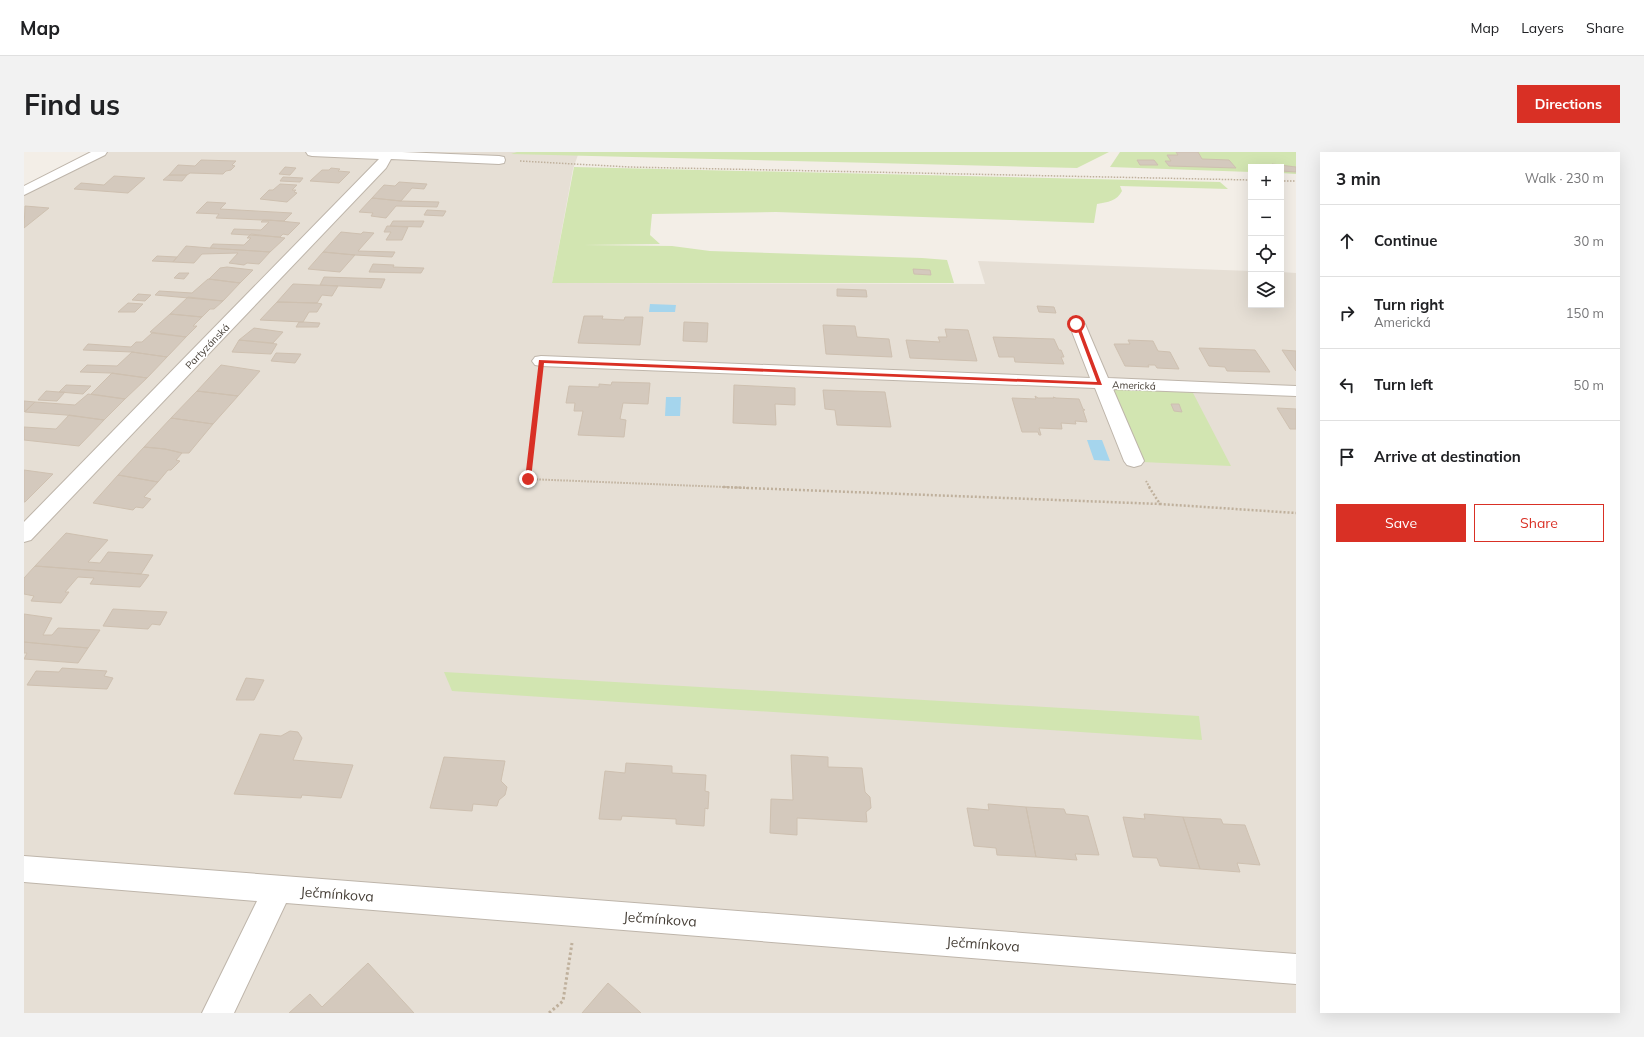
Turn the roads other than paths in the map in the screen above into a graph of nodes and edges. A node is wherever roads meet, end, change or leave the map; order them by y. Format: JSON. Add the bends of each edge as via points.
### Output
{"nodes":[{"id":1,"x":101,"y":152,"type":"edge"},
{"id":2,"x":312,"y":152,"type":"edge"},
{"id":3,"x":388,"y":155,"type":"junction"},
{"id":4,"x":499,"y":160,"type":"road end"},
{"id":5,"x":24,"y":191,"type":"edge"},
{"id":6,"x":1076,"y":324,"type":"dead end"},
{"id":7,"x":541,"y":361,"type":"road end"},
{"id":8,"x":1100,"y":383,"type":"junction"},
{"id":9,"x":1296,"y":392,"type":"edge"},
{"id":10,"x":1134,"y":461,"type":"road end"},
{"id":11,"x":24,"y":535,"type":"edge"},
{"id":12,"x":24,"y":869,"type":"edge"},
{"id":13,"x":278,"y":889,"type":"junction"},
{"id":14,"x":1296,"y":969,"type":"edge"},
{"id":15,"x":218,"y":1013,"type":"edge"}],
"edges":[{"from":1,"to":5,"type":"street"},
{"from":2,"to":3,"type":"street"},
{"from":3,"to":4,"type":"street"},
{"from":3,"to":11,"type":"street","name":"Partyzánská"},
{"from":6,"to":8,"type":"street"},
{"from":7,"to":8,"type":"street","name":"Americká"},
{"from":8,"to":9,"type":"street","name":"Americká"},
{"from":8,"to":10,"type":"street"},
{"from":12,"to":13,"type":"street","name":"Ječmínkova"},
{"from":13,"to":14,"type":"street","name":"Ječmínkova"},
{"from":13,"to":15,"type":"street"}]}
